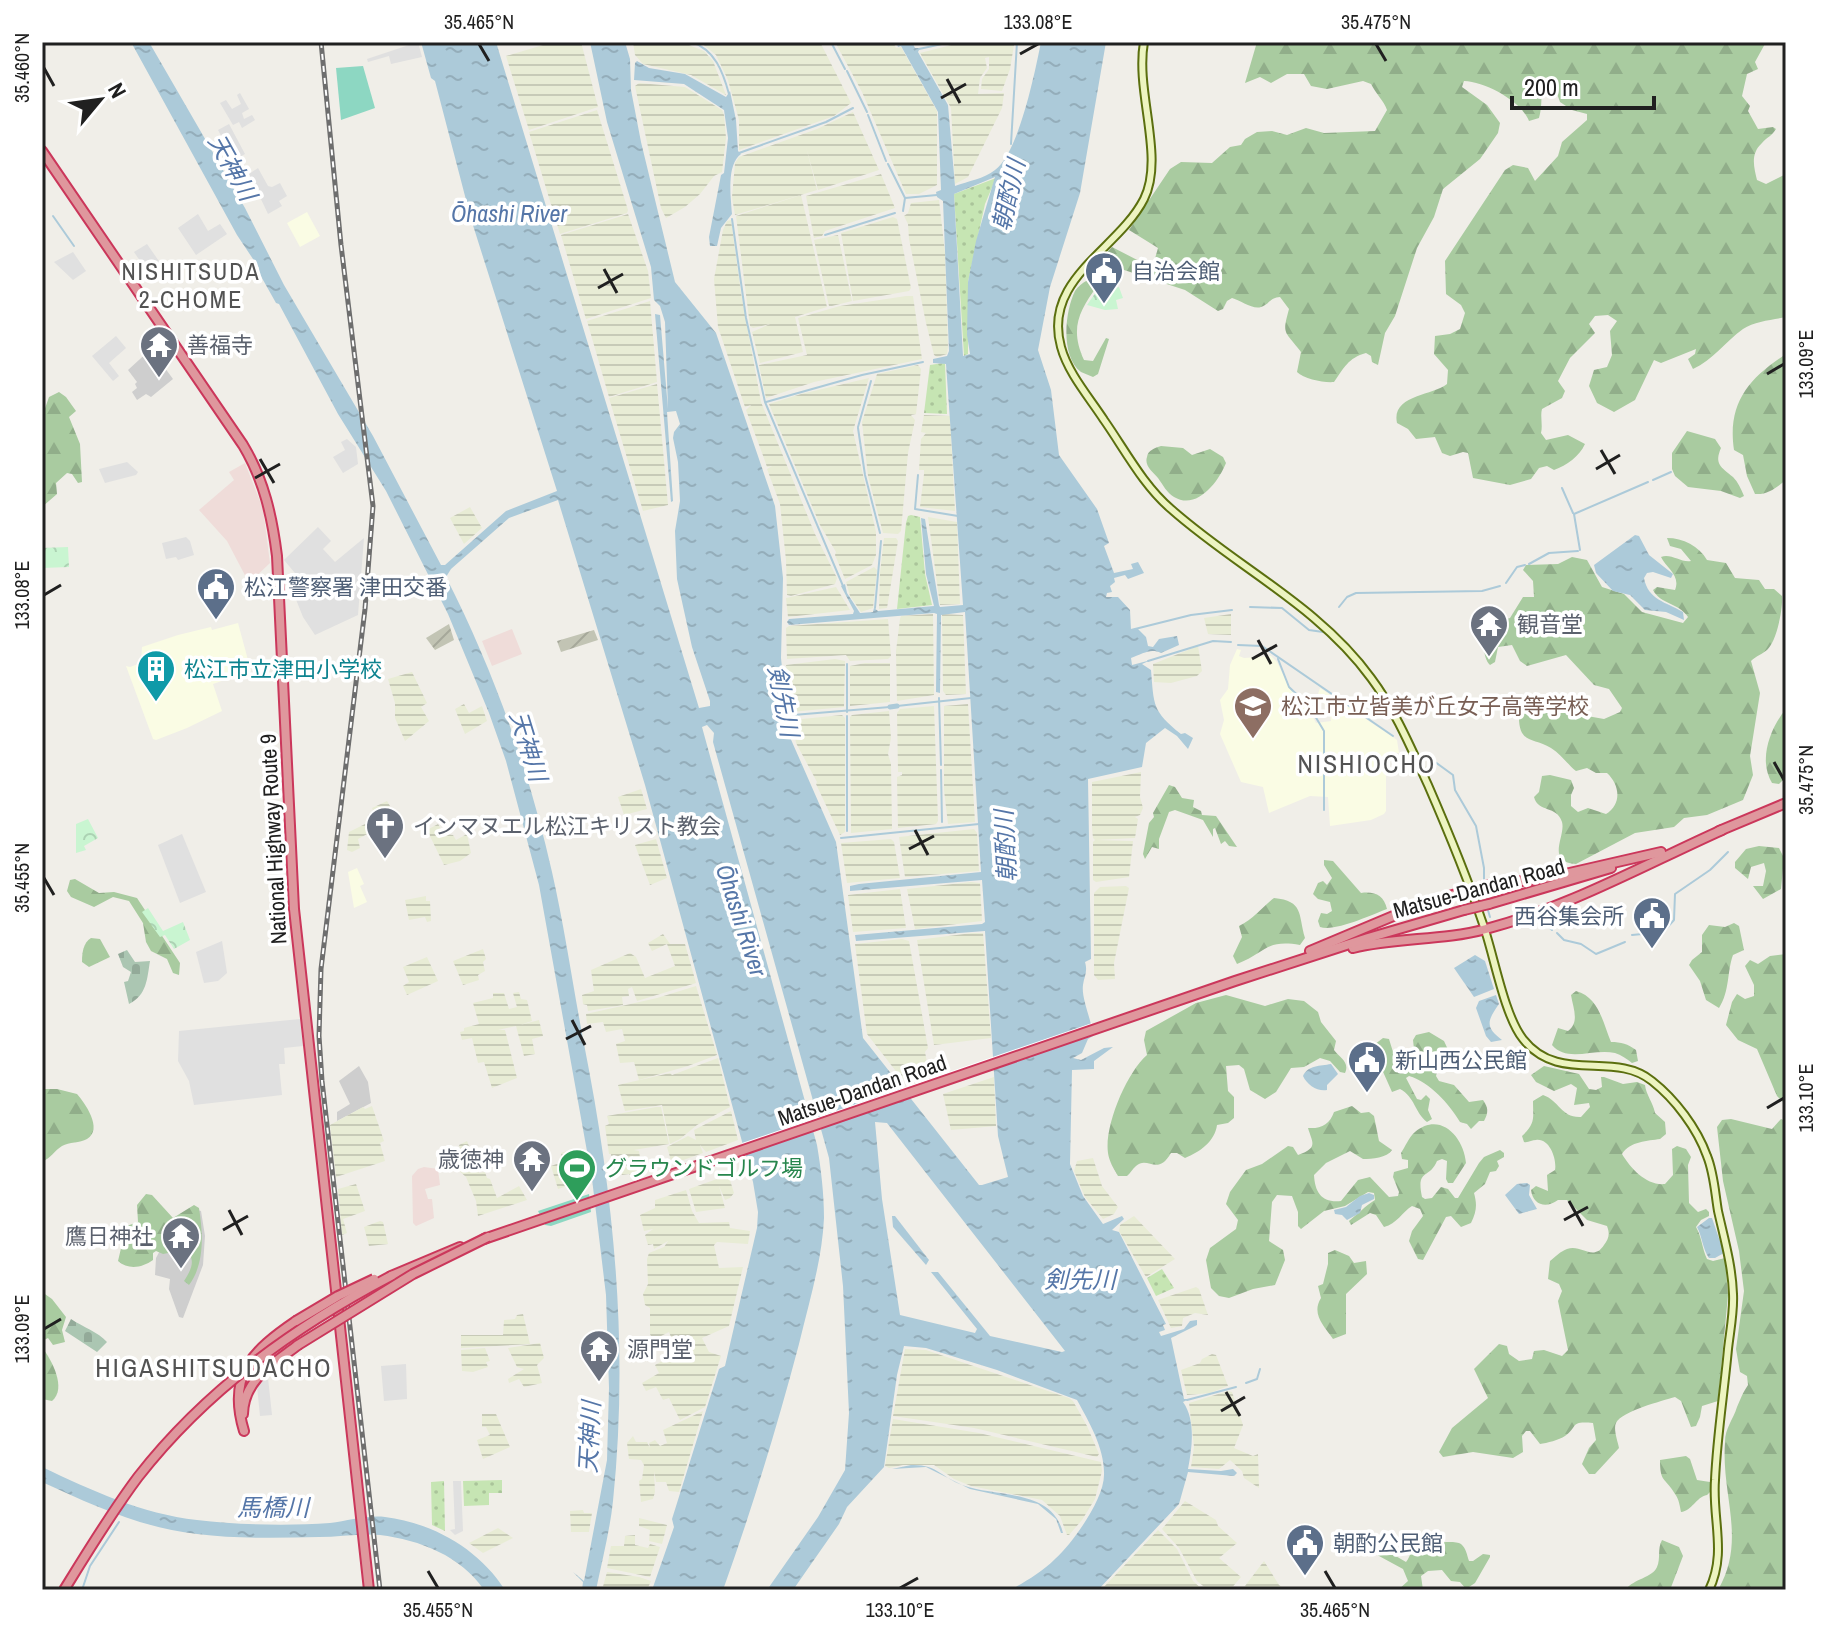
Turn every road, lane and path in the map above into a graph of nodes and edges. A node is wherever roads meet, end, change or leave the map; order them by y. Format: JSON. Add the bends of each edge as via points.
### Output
{"nodes":[{"id":1,"x":1144,"y":42,"type":"edge"},
{"id":2,"x":42,"y":151,"type":"edge"},
{"id":3,"x":1786,"y":803,"type":"edge"},
{"id":4,"x":1722,"y":830,"type":"junction"},
{"id":5,"x":1661,"y":852,"type":"junction"},
{"id":6,"x":1472,"y":890,"type":"junction"},
{"id":7,"x":1485,"y":929,"type":"junction"},
{"id":8,"x":1328,"y":950,"type":"junction"},
{"id":9,"x":1235,"y":981,"type":"junction"},
{"id":10,"x":488,"y":1237,"type":"junction"},
{"id":11,"x":391,"y":1276,"type":"junction"},
{"id":12,"x":64,"y":1590,"type":"edge"},
{"id":13,"x":369,"y":1590,"type":"edge"},
{"id":14,"x":1709,"y":1590,"type":"edge"}],
"edges":[{"from":1,"to":6,"type":"main road","via":[[1141,81],[1151,179],[1138,208],[1068,290],[1059,318],[1062,351],[1161,500],[1299,606],[1371,678],[1408,742]]},
{"from":2,"to":13,"type":"highway","name":"National Highway Route 9","via":[[243,445],[260,476],[273,524],[294,909]]},
{"from":3,"to":4,"type":"highway","name":"Matsue-Dandan Road"},
{"from":4,"to":5,"type":"highway","name":"Matsue-Dandan Road"},
{"from":4,"to":7,"type":"highway","via":[[1573,901]]},
{"from":5,"to":6,"type":"highway"},
{"from":5,"to":8,"type":"highway","name":"Matsue-Dandan Road","bridge":true},
{"from":6,"to":7,"type":"main road"},
{"from":6,"to":9,"type":"highway","via":[[1410,909]]},
{"from":7,"to":8,"type":"highway"},
{"from":7,"to":14,"type":"main road","via":[[1510,1009],[1528,1044],[1572,1066],[1621,1067],[1644,1075],[1685,1115],[1709,1159],[1733,1299],[1714,1482],[1720,1558]]},
{"from":8,"to":9,"type":"highway","name":"Matsue-Dandan Road"},
{"from":9,"to":10,"type":"highway","name":"Matsue-Dandan Road"},
{"from":10,"to":11,"type":"highway","name":"Matsue-Dandan Road","bridge":true},
{"from":10,"to":11,"type":"highway","bridge":true,"via":[[413,1274],[269,1367],[251,1384],[244,1402],[244,1431],[237,1400],[243,1372],[257,1351],[296,1321],[353,1289]]},
{"from":11,"to":12,"type":"highway","name":"Matsue-Dandan Road","bridge":true,"via":[[287,1337],[198,1411],[131,1486]]}]}
